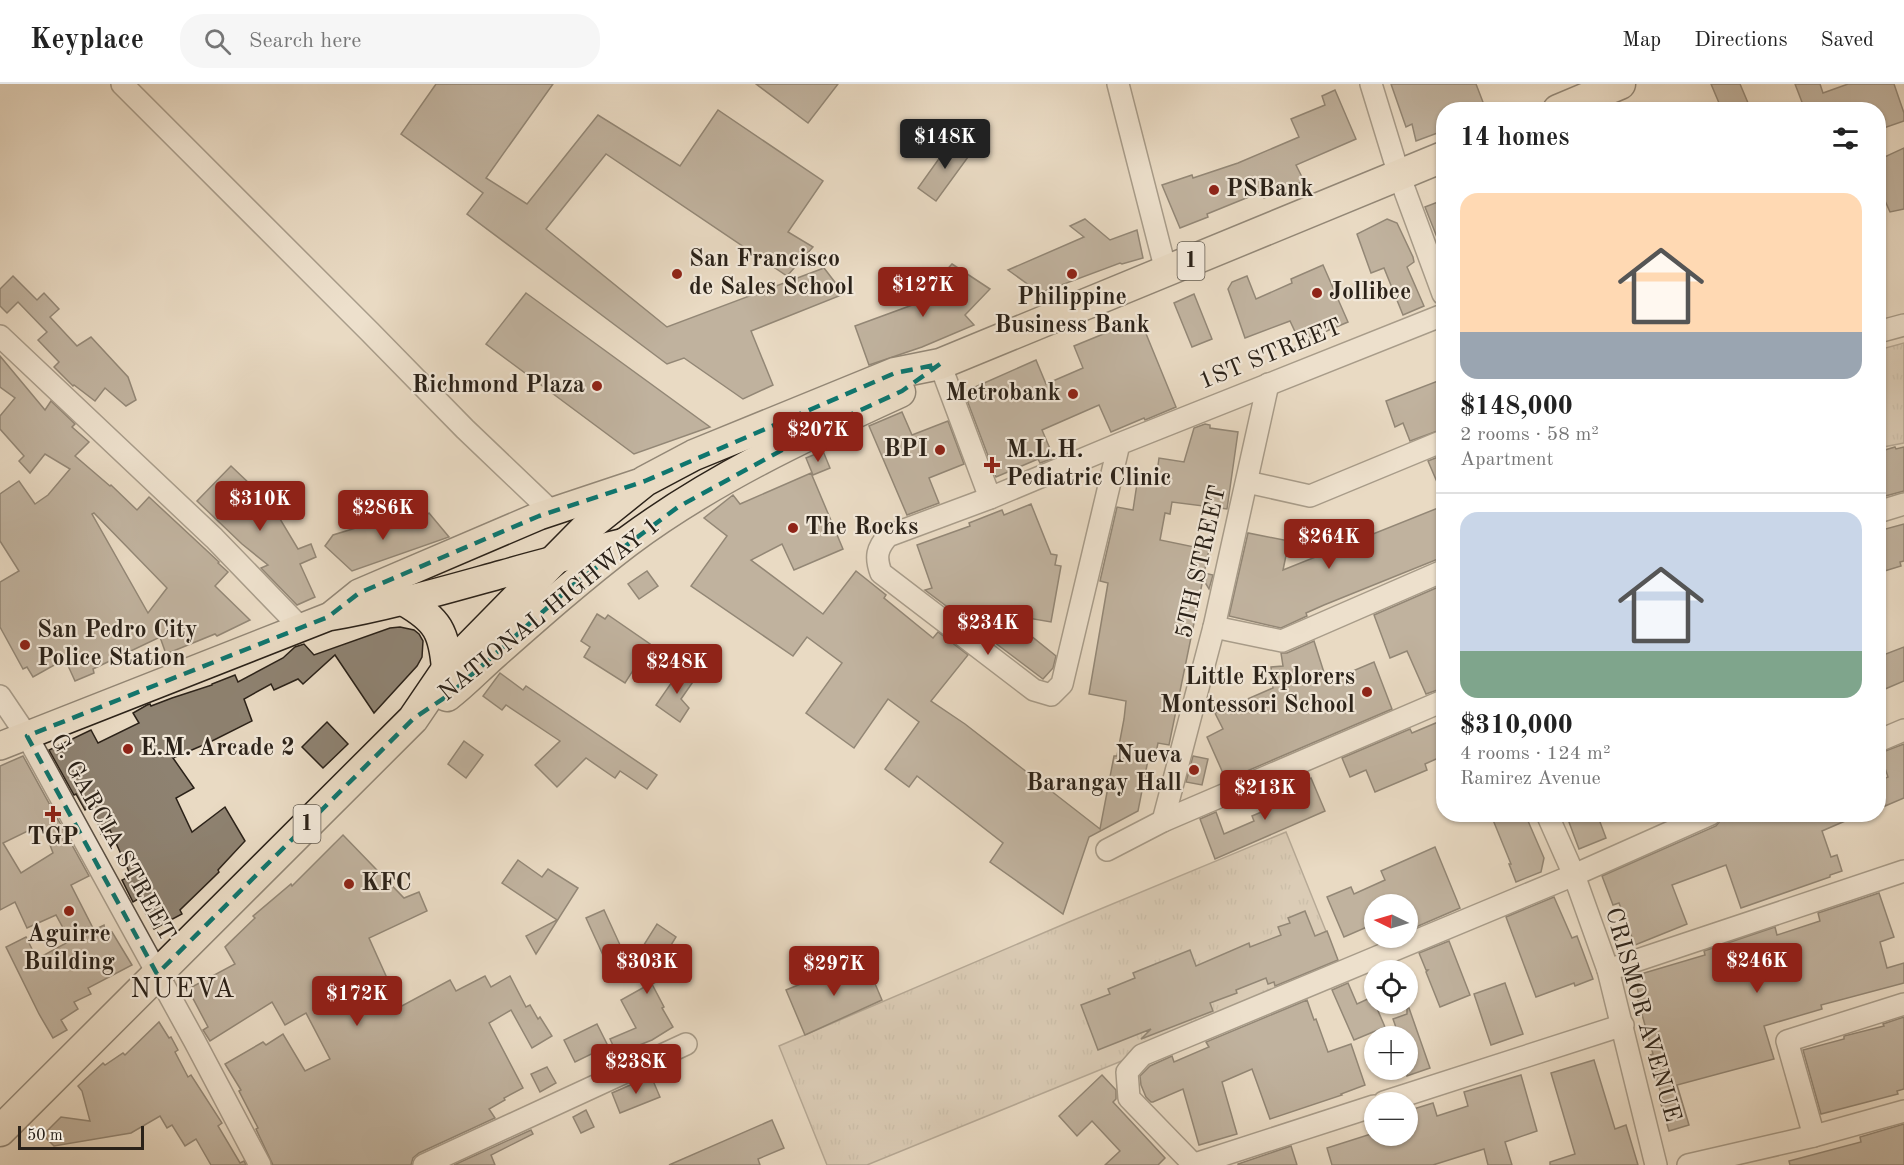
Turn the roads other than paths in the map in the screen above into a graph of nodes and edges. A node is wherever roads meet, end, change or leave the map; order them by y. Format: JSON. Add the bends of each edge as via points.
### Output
{"nodes":[{"id":1,"x":122,"y":84,"type":"edge"},
{"id":2,"x":1118,"y":84,"type":"edge"},
{"id":3,"x":1371,"y":84,"type":"edge"},
{"id":4,"x":1620,"y":84,"type":"edge"},
{"id":5,"x":1577,"y":102,"type":"edge"},
{"id":6,"x":1436,"y":160,"type":"edge"},
{"id":7,"x":1400,"y":176,"type":"junction"},
{"id":8,"x":1166,"y":271,"type":"junction"},
{"id":9,"x":1436,"y":275,"type":"edge"},
{"id":10,"x":1436,"y":318,"type":"edge"},
{"id":11,"x":1904,"y":325,"type":"edge"},
{"id":12,"x":1886,"y":330,"type":"edge"},
{"id":13,"x":0,"y":336,"type":"edge"},
{"id":14,"x":940,"y":364,"type":"junction"},
{"id":15,"x":1268,"y":384,"type":"junction"},
{"id":16,"x":1119,"y":444,"type":"junction"},
{"id":17,"x":1436,"y":444,"type":"edge"},
{"id":18,"x":645,"y":480,"type":"junction"},
{"id":19,"x":1247,"y":482,"type":"junction"},
{"id":20,"x":990,"y":498,"type":"junction"},
{"id":21,"x":1904,"y":504,"type":"edge"},
{"id":22,"x":1886,"y":510,"type":"edge"},
{"id":23,"x":552,"y":512,"type":"junction"},
{"id":24,"x":629,"y":541,"type":"junction"},
{"id":25,"x":555,"y":559,"type":"junction"},
{"id":26,"x":1436,"y":574,"type":"edge"},
{"id":27,"x":405,"y":601,"type":"junction"},
{"id":28,"x":328,"y":617,"type":"junction"},
{"id":29,"x":1214,"y":627,"type":"junction"},
{"id":30,"x":301,"y":628,"type":"junction"},
{"id":31,"x":447,"y":669,"type":"junction"},
{"id":32,"x":0,"y":696,"type":"edge"},
{"id":33,"x":1436,"y":704,"type":"edge"},
{"id":34,"x":412,"y":719,"type":"junction"},
{"id":35,"x":1904,"y":730,"type":"edge"},
{"id":36,"x":27,"y":736,"type":"junction"},
{"id":37,"x":1886,"y":738,"type":"edge"},
{"id":38,"x":0,"y":746,"type":"edge"},
{"id":39,"x":1163,"y":821,"type":"junction"},
{"id":40,"x":1551,"y":822,"type":"edge"},
{"id":41,"x":1693,"y":822,"type":"edge"},
{"id":42,"x":1107,"y":850,"type":"dead end"},
{"id":43,"x":1904,"y":871,"type":"edge"},
{"id":44,"x":1574,"y":875,"type":"junction"},
{"id":45,"x":1608,"y":970,"type":"junction"},
{"id":46,"x":157,"y":974,"type":"junction"},
{"id":47,"x":1904,"y":1004,"type":"edge"},
{"id":48,"x":1623,"y":1025,"type":"junction"},
{"id":49,"x":686,"y":1044,"type":"dead end"},
{"id":50,"x":1415,"y":1092,"type":"edge"},
{"id":51,"x":1364,"y":1109,"type":"edge"},
{"id":52,"x":1904,"y":1111,"type":"edge"},
{"id":53,"x":0,"y":1131,"type":"edge"},
{"id":54,"x":1814,"y":1136,"type":"junction"},
{"id":55,"x":260,"y":1165,"type":"edge"},
{"id":56,"x":424,"y":1165,"type":"edge"},
{"id":57,"x":1193,"y":1165,"type":"edge"},
{"id":58,"x":1656,"y":1165,"type":"edge"},
{"id":59,"x":1688,"y":1165,"type":"edge"}],
"edges":[{"from":1,"to":23,"type":"street"},
{"from":2,"to":8,"type":"street"},
{"from":3,"to":7,"type":"street"},
{"from":4,"to":5,"type":"highway"},
{"from":6,"to":7,"type":"highway","name":"NATIONAL HIGHWAY 1","number":"1"},
{"from":7,"to":8,"type":"highway","name":"NATIONAL HIGHWAY 1","number":"1"},
{"from":7,"to":9,"type":"street"},
{"from":8,"to":14,"type":"highway","name":"NATIONAL HIGHWAY 1","number":"1"},
{"from":10,"to":15,"type":"street","name":"1ST STREET"},
{"from":11,"to":12,"type":"street"},
{"from":13,"to":30,"type":"street","via":[[214,538]]},
{"from":14,"to":18,"type":"highway","name":"NATIONAL HIGHWAY 1","number":"1","via":[[895,373],[747,432]]},
{"from":14,"to":20,"type":"street"},
{"from":14,"to":24,"type":"highway","name":"NATIONAL HIGHWAY 1","number":"1","via":[[902,391],[734,474]]},
{"from":15,"to":16,"type":"street","name":"1ST STREET"},
{"from":15,"to":19,"type":"street","name":"5TH STREET"},
{"from":16,"to":20,"type":"street","name":"1ST STREET"},
{"from":16,"to":20,"type":"street","name":"1ST STREET","via":[[1062,684],[1050,695],[1034,690],[881,573],[877,563],[877,552],[888,536]]},
{"from":17,"to":19,"type":"street","via":[[1310,496]]},
{"from":18,"to":23,"type":"main road"},
{"from":18,"to":25,"type":"highway","name":"NATIONAL HIGHWAY 1","number":"1"},
{"from":19,"to":29,"type":"street","name":"5TH STREET"},
{"from":21,"to":22,"type":"street"},
{"from":23,"to":28,"type":"main road","via":[[359,593]]},
{"from":24,"to":25,"type":"main road"},
{"from":24,"to":34,"type":"highway","name":"NATIONAL HIGHWAY 1","number":"1","via":[[450,694]]},
{"from":25,"to":27,"type":"main road"},
{"from":25,"to":31,"type":"highway","name":"NATIONAL HIGHWAY 1","number":"1"},
{"from":26,"to":29,"type":"street","via":[[1282,641]]},
{"from":27,"to":28,"type":"main road"},
{"from":27,"to":31,"type":"highway","via":[[422,610],[437,627]]},
{"from":28,"to":30,"type":"main road"},
{"from":29,"to":39,"type":"street","name":"5TH STREET"},
{"from":30,"to":36,"type":"main road"},
{"from":31,"to":34,"type":"highway","name":"NATIONAL HIGHWAY 1","number":"1"},
{"from":32,"to":36,"type":"street","name":"G. GARCIA STREET"},
{"from":33,"to":39,"type":"street"},
{"from":34,"to":46,"type":"highway","name":"NATIONAL HIGHWAY 1","number":"1"},
{"from":35,"to":37,"type":"street"},
{"from":36,"to":38,"type":"main road"},
{"from":36,"to":46,"type":"street","name":"G. GARCIA STREET"},
{"from":39,"to":42,"type":"street"},
{"from":40,"to":44,"type":"street","name":"CRISMOR AVENUE"},
{"from":41,"to":44,"type":"street"},
{"from":43,"to":45,"type":"street"},
{"from":44,"to":45,"type":"street","name":"CRISMOR AVENUE"},
{"from":44,"to":57,"type":"street","via":[[1142,1055],[1127,1072],[1130,1098]]},
{"from":45,"to":48,"type":"street","name":"CRISMOR AVENUE"},
{"from":46,"to":53,"type":"highway","name":"NATIONAL HIGHWAY 1","number":"1"},
{"from":46,"to":55,"type":"street","name":"G. GARCIA STREET"},
{"from":47,"to":54,"type":"street","via":[[1787,1041]]},
{"from":48,"to":50,"type":"street"},
{"from":48,"to":58,"type":"street","name":"CRISMOR AVENUE"},
{"from":49,"to":56,"type":"street"},
{"from":51,"to":57,"type":"street"},
{"from":52,"to":54,"type":"street"},
{"from":54,"to":59,"type":"street"}]}
